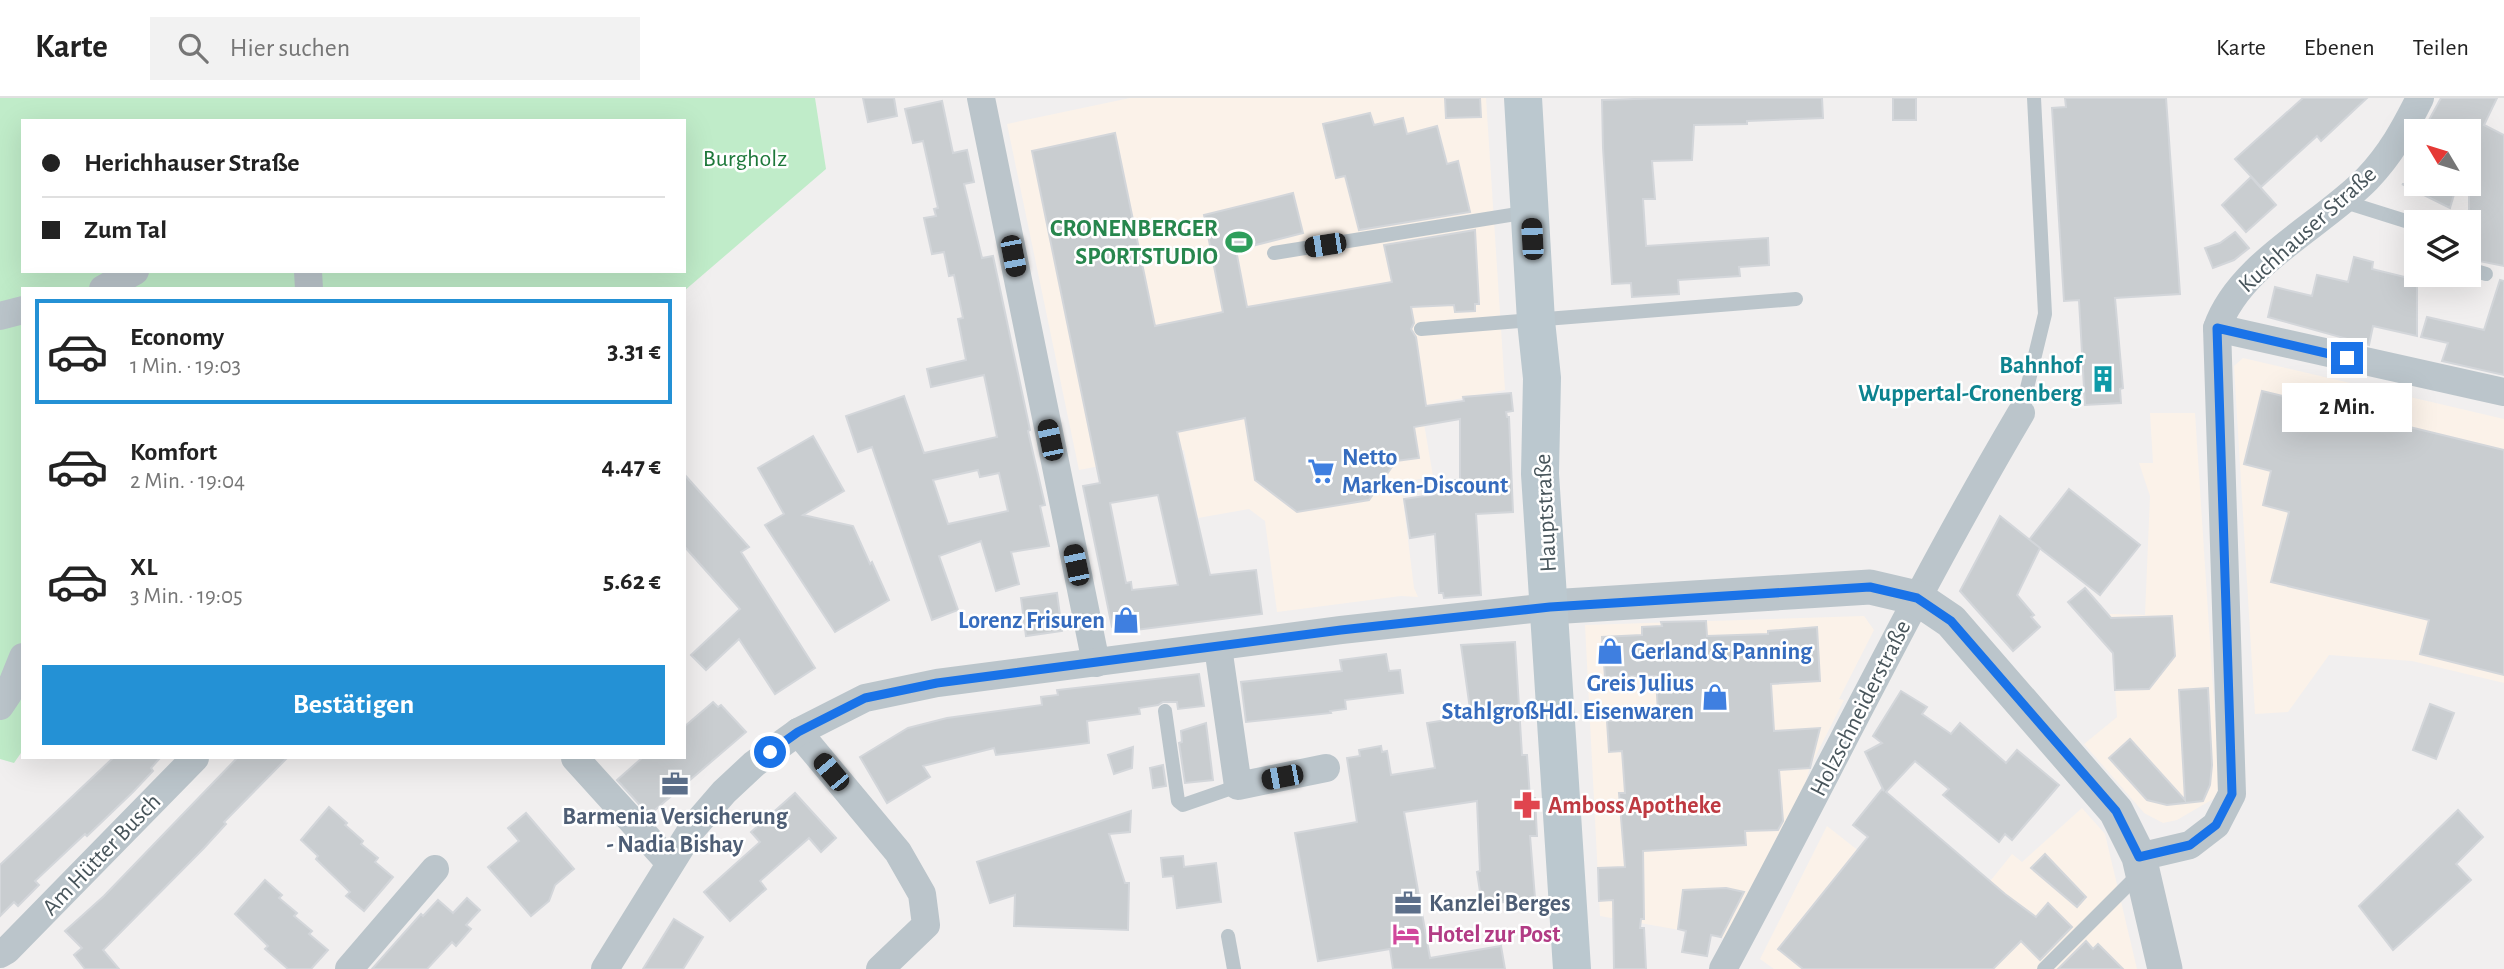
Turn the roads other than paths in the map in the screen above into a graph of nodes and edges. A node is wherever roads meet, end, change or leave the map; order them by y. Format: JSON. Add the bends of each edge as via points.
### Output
{"nodes":[{"id":1,"x":981,"y":98,"type":"edge"},
{"id":2,"x":1523,"y":98,"type":"edge"},
{"id":3,"x":2034,"y":98,"type":"edge"},
{"id":4,"x":2420,"y":98,"type":"edge"},
{"id":5,"x":2341,"y":201,"type":"junction"},
{"id":6,"x":1531,"y":211,"type":"junction"},
{"id":7,"x":2404,"y":221,"type":"edge"},
{"id":8,"x":1274,"y":253,"type":"dead end"},
{"id":9,"x":131,"y":273,"type":"edge"},
{"id":10,"x":2481,"y":273,"type":"edge"},
{"id":11,"x":2486,"y":274,"type":"dead end"},
{"id":12,"x":107,"y":287,"type":"edge"},
{"id":13,"x":1796,"y":299,"type":"dead end"},
{"id":14,"x":21,"y":311,"type":"edge"},
{"id":15,"x":0,"y":316,"type":"edge"},
{"id":16,"x":1536,"y":321,"type":"junction"},
{"id":17,"x":2217,"y":328,"type":"junction"},
{"id":18,"x":1421,"y":329,"type":"dead end"},
{"id":19,"x":2504,"y":393,"type":"edge"},
{"id":20,"x":2021,"y":413,"type":"joint"},
{"id":21,"x":1917,"y":598,"type":"junction"},
{"id":22,"x":1550,"y":607,"type":"junction"},
{"id":23,"x":1218,"y":647,"type":"junction"},
{"id":24,"x":21,"y":662,"type":"edge"},
{"id":25,"x":1096,"y":663,"type":"junction"},
{"id":26,"x":0,"y":706,"type":"edge"},
{"id":27,"x":1165,"y":711,"type":"dead end"},
{"id":28,"x":798,"y":732,"type":"junction"},
{"id":29,"x":194,"y":759,"type":"edge"},
{"id":30,"x":576,"y":759,"type":"edge"},
{"id":31,"x":1326,"y":768,"type":"dead end"},
{"id":32,"x":1238,"y":786,"type":"junction"},
{"id":33,"x":670,"y":863,"type":"junction"},
{"id":34,"x":2141,"y":864,"type":"junction"},
{"id":35,"x":435,"y":869,"type":"dead end"},
{"id":36,"x":1228,"y":936,"type":"dead end"},
{"id":37,"x":8,"y":953,"type":"edge"},
{"id":38,"x":349,"y":969,"type":"edge"},
{"id":39,"x":605,"y":969,"type":"edge"},
{"id":40,"x":880,"y":969,"type":"edge"},
{"id":41,"x":1234,"y":969,"type":"edge"},
{"id":42,"x":1572,"y":969,"type":"edge"},
{"id":43,"x":1723,"y":969,"type":"edge"},
{"id":44,"x":2044,"y":969,"type":"edge"},
{"id":45,"x":2165,"y":969,"type":"edge"}],
"edges":[{"from":1,"to":25,"type":"street"},
{"from":2,"to":6,"type":"main road","name":"Hauptstraße"},
{"from":3,"to":20,"type":"lane","via":[[2045,314]]},
{"from":4,"to":5,"type":"street","name":"Kuchhauser Straße","via":[[2401,137],[2367,179]]},
{"from":5,"to":7,"type":"lane"},
{"from":5,"to":17,"type":"street","name":"Kuchhauser Straße","via":[[2242,284]]},
{"from":6,"to":8,"type":"lane"},
{"from":6,"to":16,"type":"main road","name":"Hauptstraße"},
{"from":9,"to":12,"type":"street"},
{"from":10,"to":11,"type":"lane"},
{"from":13,"to":16,"type":"lane"},
{"from":14,"to":15,"type":"street"},
{"from":16,"to":18,"type":"lane"},
{"from":16,"to":22,"type":"main road","name":"Hauptstraße"},
{"from":17,"to":19,"type":"street"},
{"from":17,"to":34,"type":"street","name":"Kuchhauser Straße","via":[[2232,794],[2216,825],[2190,845]]},
{"from":20,"to":21,"type":"street","name":"Holzschneiderstraße"},
{"from":21,"to":22,"type":"street","via":[[1870,587]]},
{"from":21,"to":34,"type":"street","via":[[1951,621],[2116,811]]},
{"from":21,"to":43,"type":"street","name":"Holzschneiderstraße"},
{"from":22,"to":23,"type":"street"},
{"from":22,"to":42,"type":"main road","name":"Hauptstraße"},
{"from":23,"to":25,"type":"street"},
{"from":23,"to":32,"type":"street"},
{"from":24,"to":26,"type":"street"},
{"from":25,"to":28,"type":"street","via":[[937,683],[865,698]]},
{"from":27,"to":32,"type":"lane","via":[[1178,801],[1183,805]]},
{"from":28,"to":33,"type":"street","via":[[724,792]]},
{"from":28,"to":40,"type":"street","via":[[898,852],[922,894],[926,925]]},
{"from":29,"to":37,"type":"street","name":"Am Hütter Busch"},
{"from":30,"to":33,"type":"street"},
{"from":31,"to":32,"type":"street"},
{"from":33,"to":39,"type":"street"},
{"from":34,"to":44,"type":"lane"},
{"from":34,"to":45,"type":"street"},
{"from":35,"to":38,"type":"street"},
{"from":36,"to":41,"type":"lane"}]}
